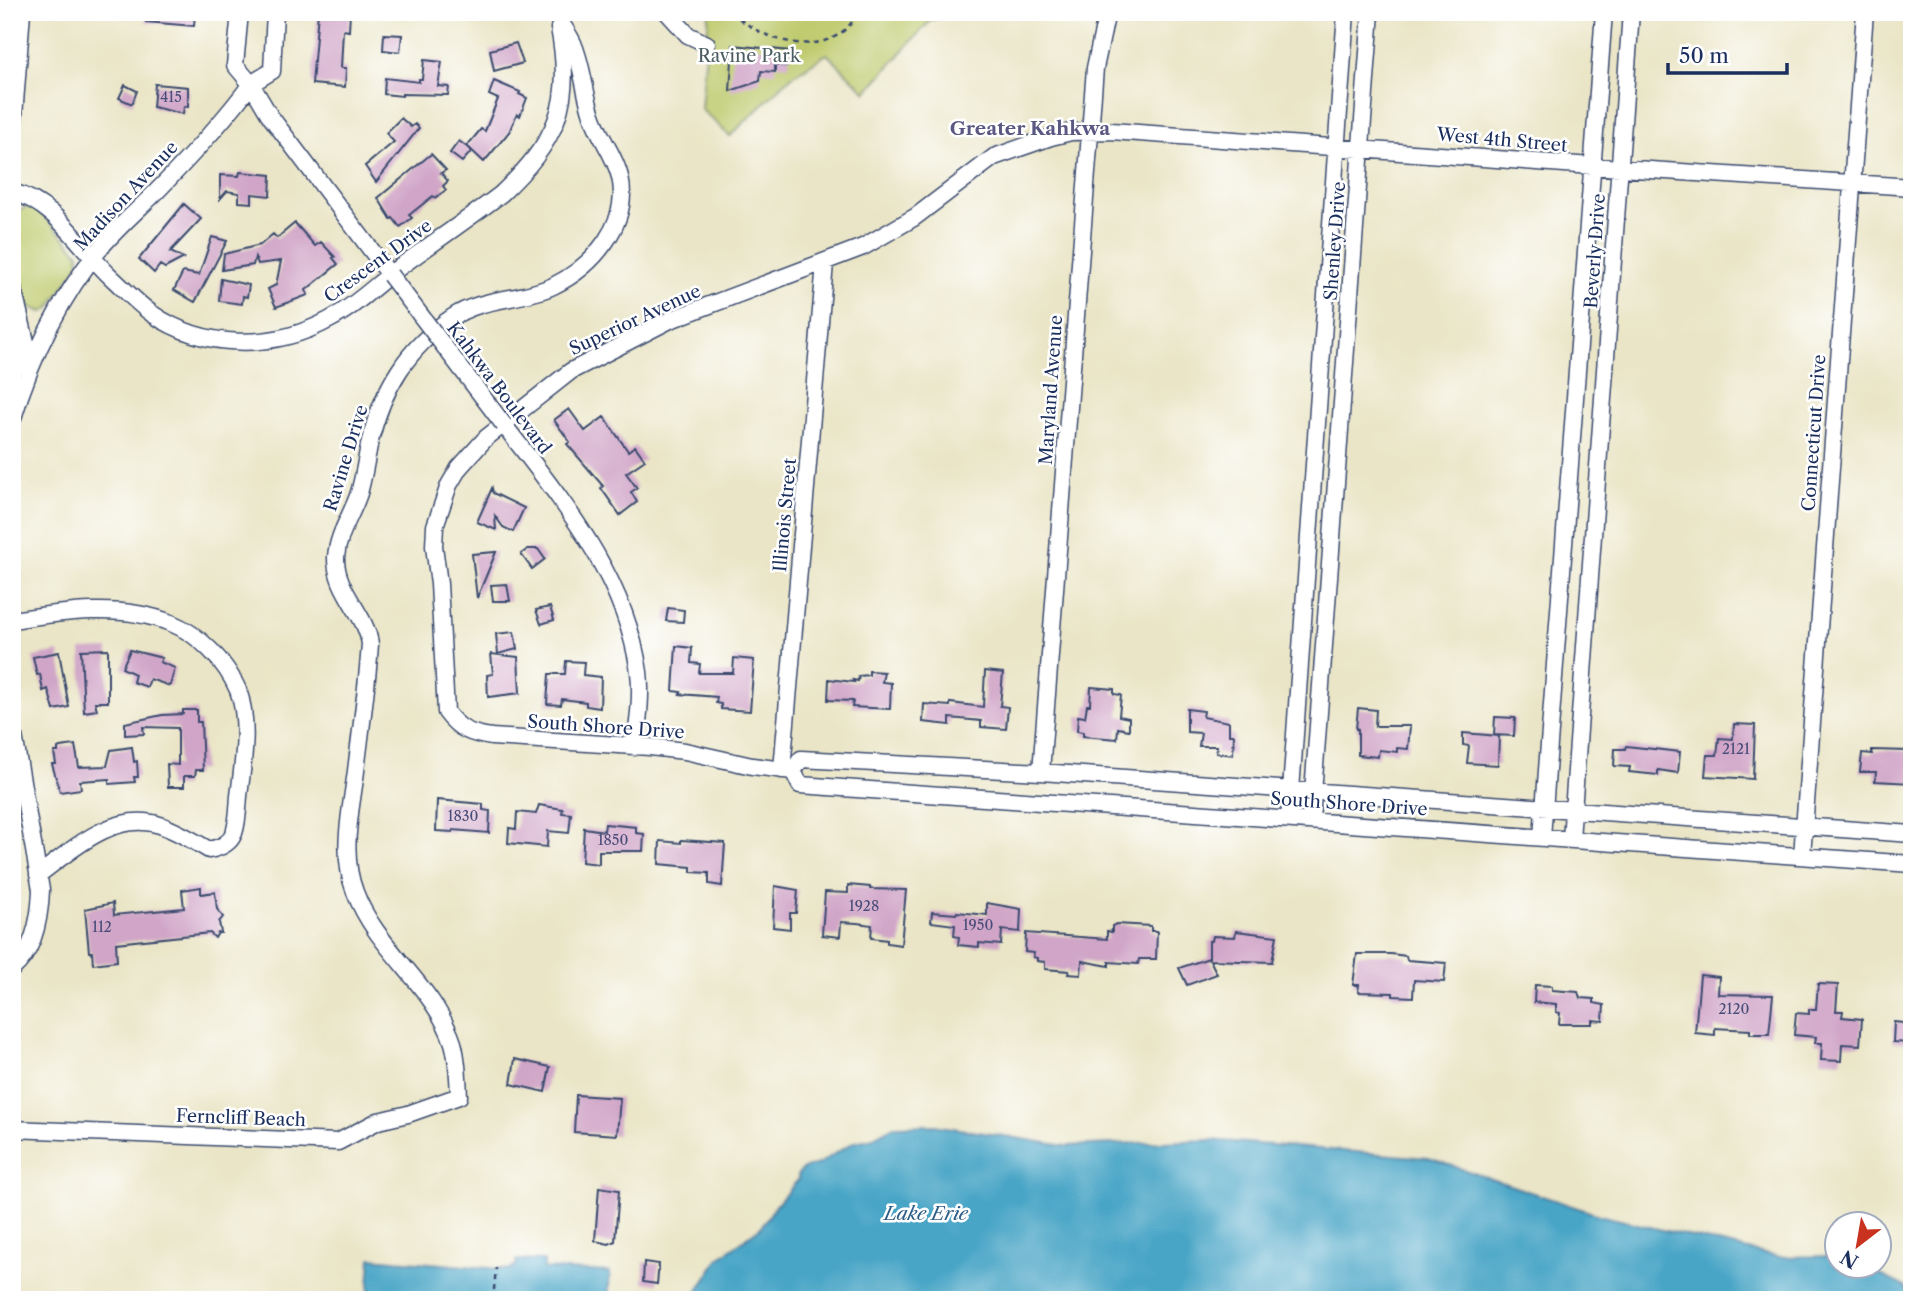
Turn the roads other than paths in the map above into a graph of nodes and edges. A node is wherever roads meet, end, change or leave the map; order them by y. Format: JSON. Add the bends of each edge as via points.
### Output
{"nodes":[{"id":1,"x":22,"y":12,"type":"edge"},
{"id":2,"x":240,"y":12,"type":"edge"},
{"id":3,"x":275,"y":12,"type":"edge"},
{"id":4,"x":667,"y":12,"type":"edge"},
{"id":5,"x":1107,"y":12,"type":"edge"},
{"id":6,"x":1346,"y":12,"type":"edge"},
{"id":7,"x":1371,"y":12,"type":"edge"},
{"id":8,"x":1604,"y":12,"type":"edge"},
{"id":9,"x":1631,"y":12,"type":"edge"},
{"id":10,"x":1865,"y":12,"type":"edge"},
{"id":11,"x":555,"y":14,"type":"edge"},
{"id":12,"x":707,"y":44,"type":"dead end"},
{"id":13,"x":251,"y":84,"type":"junction"},
{"id":14,"x":1090,"y":131,"type":"junction"},
{"id":15,"x":12,"y":142,"type":"edge"},
{"id":16,"x":1336,"y":147,"type":"junction"},
{"id":17,"x":1361,"y":148,"type":"junction"},
{"id":18,"x":1592,"y":166,"type":"junction"},
{"id":19,"x":1620,"y":168,"type":"junction"},
{"id":20,"x":1852,"y":183,"type":"junction"},
{"id":21,"x":1912,"y":187,"type":"edge"},
{"id":22,"x":12,"y":192,"type":"edge"},
{"id":23,"x":94,"y":258,"type":"junction"},
{"id":24,"x":825,"y":263,"type":"junction"},
{"id":25,"x":390,"y":275,"type":"junction"},
{"id":26,"x":12,"y":283,"type":"edge"},
{"id":27,"x":27,"y":372,"type":"junction"},
{"id":28,"x":12,"y":421,"type":"edge"},
{"id":29,"x":503,"y":425,"type":"junction"},
{"id":30,"x":1313,"y":471,"type":"junction"},
{"id":31,"x":1337,"y":473,"type":"junction"},
{"id":32,"x":1567,"y":490,"type":"junction"},
{"id":33,"x":1597,"y":493,"type":"junction"},
{"id":34,"x":12,"y":621,"type":"edge"},
{"id":35,"x":12,"y":724,"type":"edge"},
{"id":36,"x":458,"y":726,"type":"joint"},
{"id":37,"x":635,"y":747,"type":"junction"},
{"id":38,"x":787,"y":770,"type":"junction"},
{"id":39,"x":1041,"y":772,"type":"junction"},
{"id":40,"x":1291,"y":790,"type":"junction"},
{"id":41,"x":1314,"y":792,"type":"junction"},
{"id":42,"x":1544,"y":808,"type":"junction"},
{"id":43,"x":1574,"y":811,"type":"junction"},
{"id":44,"x":1289,"y":819,"type":"junction"},
{"id":45,"x":1311,"y":820,"type":"junction"},
{"id":46,"x":1804,"y":827,"type":"junction"},
{"id":47,"x":1912,"y":834,"type":"edge"},
{"id":48,"x":1542,"y":837,"type":"junction"},
{"id":49,"x":1571,"y":839,"type":"junction"},
{"id":50,"x":1802,"y":856,"type":"junction"},
{"id":51,"x":1912,"y":864,"type":"edge"},
{"id":52,"x":38,"y":875,"type":"junction"},
{"id":53,"x":12,"y":969,"type":"edge"},
{"id":54,"x":459,"y":1096,"type":"joint"},
{"id":55,"x":12,"y":1129,"type":"edge"}],
"edges":[{"from":1,"to":15,"type":"street"},
{"from":2,"to":13,"type":"street","name":"Kahkwa Boulevard","via":[[235,65]]},
{"from":3,"to":13,"type":"street","via":[[272,71]]},
{"from":4,"to":12,"type":"street","via":[[688,35]]},
{"from":5,"to":14,"type":"street","name":"Maryland Avenue","via":[[1095,68]]},
{"from":6,"to":16,"type":"street","name":"Shenley Drive"},
{"from":7,"to":17,"type":"street","name":"Shenley Drive"},
{"from":8,"to":18,"type":"street","name":"Beverly Drive"},
{"from":9,"to":19,"type":"street","name":"Beverly Drive"},
{"from":10,"to":20,"type":"street","name":"Connecticut Drive"},
{"from":11,"to":25,"type":"street","name":"Crescent Drive","via":[[564,54],[564,93],[541,149],[501,194]]},
{"from":11,"to":54,"type":"street","name":"Ravine Drive","via":[[573,44],[593,121],[620,177],[617,220],[586,265],[539,291],[459,313],[418,347],[396,373],[370,441],[362,483],[339,538],[336,560],[341,585],[369,633],[370,644],[347,832],[349,872],[374,928],[433,1005],[452,1041]]},
{"from":13,"to":23,"type":"street","name":"Madison Avenue"},
{"from":13,"to":25,"type":"street","name":"Kahkwa Boulevard"},
{"from":14,"to":16,"type":"street","name":"West 4th Street"},
{"from":14,"to":24,"type":"street","name":"Superior Avenue","via":[[1051,137],[994,157],[915,217]]},
{"from":14,"to":39,"type":"street","name":"Maryland Avenue"},
{"from":16,"to":17,"type":"street","name":"West 4th Street"},
{"from":16,"to":30,"type":"street","name":"Shenley Drive"},
{"from":17,"to":18,"type":"street","name":"West 4th Street"},
{"from":17,"to":31,"type":"street","name":"Shenley Drive"},
{"from":18,"to":19,"type":"street","name":"West 4th Street"},
{"from":18,"to":32,"type":"street","name":"Beverly Drive"},
{"from":19,"to":20,"type":"street","name":"West 4th Street"},
{"from":19,"to":33,"type":"street","name":"Beverly Drive"},
{"from":20,"to":21,"type":"street","name":"West 4th Street"},
{"from":20,"to":46,"type":"street","name":"Connecticut Drive"},
{"from":22,"to":23,"type":"street","via":[[43,206]]},
{"from":23,"to":25,"type":"street","name":"Crescent Drive","via":[[152,314],[190,333],[235,342],[297,334],[330,320]]},
{"from":23,"to":27,"type":"street","name":"Madison Avenue","via":[[54,316]]},
{"from":24,"to":29,"type":"street","name":"Superior Avenue","via":[[670,320],[628,341],[571,371]]},
{"from":24,"to":38,"type":"street","name":"Illinois Street"},
{"from":25,"to":29,"type":"street","name":"Kahkwa Boulevard","bridge":true},
{"from":26,"to":27,"type":"street","via":[[26,342]]},
{"from":27,"to":28,"type":"street","name":"Madison Avenue"},
{"from":29,"to":36,"type":"street","name":"Superior Avenue","via":[[460,468],[435,526],[446,712]]},
{"from":29,"to":37,"type":"street","name":"Kahkwa Boulevard","via":[[569,512],[613,584],[639,671]]},
{"from":30,"to":31,"type":"street"},
{"from":30,"to":40,"type":"street","name":"Shenley Drive"},
{"from":31,"to":41,"type":"street","name":"Shenley Drive"},
{"from":32,"to":33,"type":"street"},
{"from":32,"to":42,"type":"street","name":"Beverly Drive"},
{"from":33,"to":43,"type":"street","name":"Beverly Drive"},
{"from":34,"to":52,"type":"street","via":[[94,611],[145,615],[173,624],[206,647],[230,674],[243,711],[243,771],[234,834],[223,847],[209,850],[158,824],[136,822],[96,833]]},
{"from":35,"to":52,"type":"street"},
{"from":36,"to":37,"type":"street","name":"South Shore Drive","via":[[469,734],[492,737]]},
{"from":37,"to":38,"type":"street","name":"South Shore Drive","via":[[685,751]]},
{"from":38,"to":39,"type":"street","name":"South Shore Drive","via":[[801,759]]},
{"from":38,"to":44,"type":"street","name":"South Shore Drive","via":[[800,785]]},
{"from":39,"to":40,"type":"street","name":"South Shore Drive"},
{"from":40,"to":41,"type":"street","name":"South Shore Drive"},
{"from":40,"to":44,"type":"street","name":"Shenley Drive"},
{"from":41,"to":42,"type":"street","name":"South Shore Drive"},
{"from":41,"to":45,"type":"street","name":"Shenley Drive"},
{"from":42,"to":43,"type":"street","name":"South Shore Drive"},
{"from":42,"to":48,"type":"street","name":"Beverly Drive"},
{"from":43,"to":46,"type":"street","name":"South Shore Drive"},
{"from":43,"to":49,"type":"street","name":"Beverly Drive"},
{"from":44,"to":45,"type":"street","name":"South Shore Drive"},
{"from":45,"to":48,"type":"street","name":"South Shore Drive"},
{"from":46,"to":47,"type":"street","name":"South Shore Drive"},
{"from":46,"to":50,"type":"street","name":"Connecticut Drive"},
{"from":48,"to":49,"type":"street","name":"South Shore Drive"},
{"from":49,"to":50,"type":"street","name":"South Shore Drive"},
{"from":50,"to":51,"type":"street","name":"South Shore Drive"},
{"from":52,"to":53,"type":"street","via":[[40,914],[34,934]]},
{"from":54,"to":55,"type":"street","name":"Ferncliff Beach","via":[[378,1121],[338,1142]]}]}
